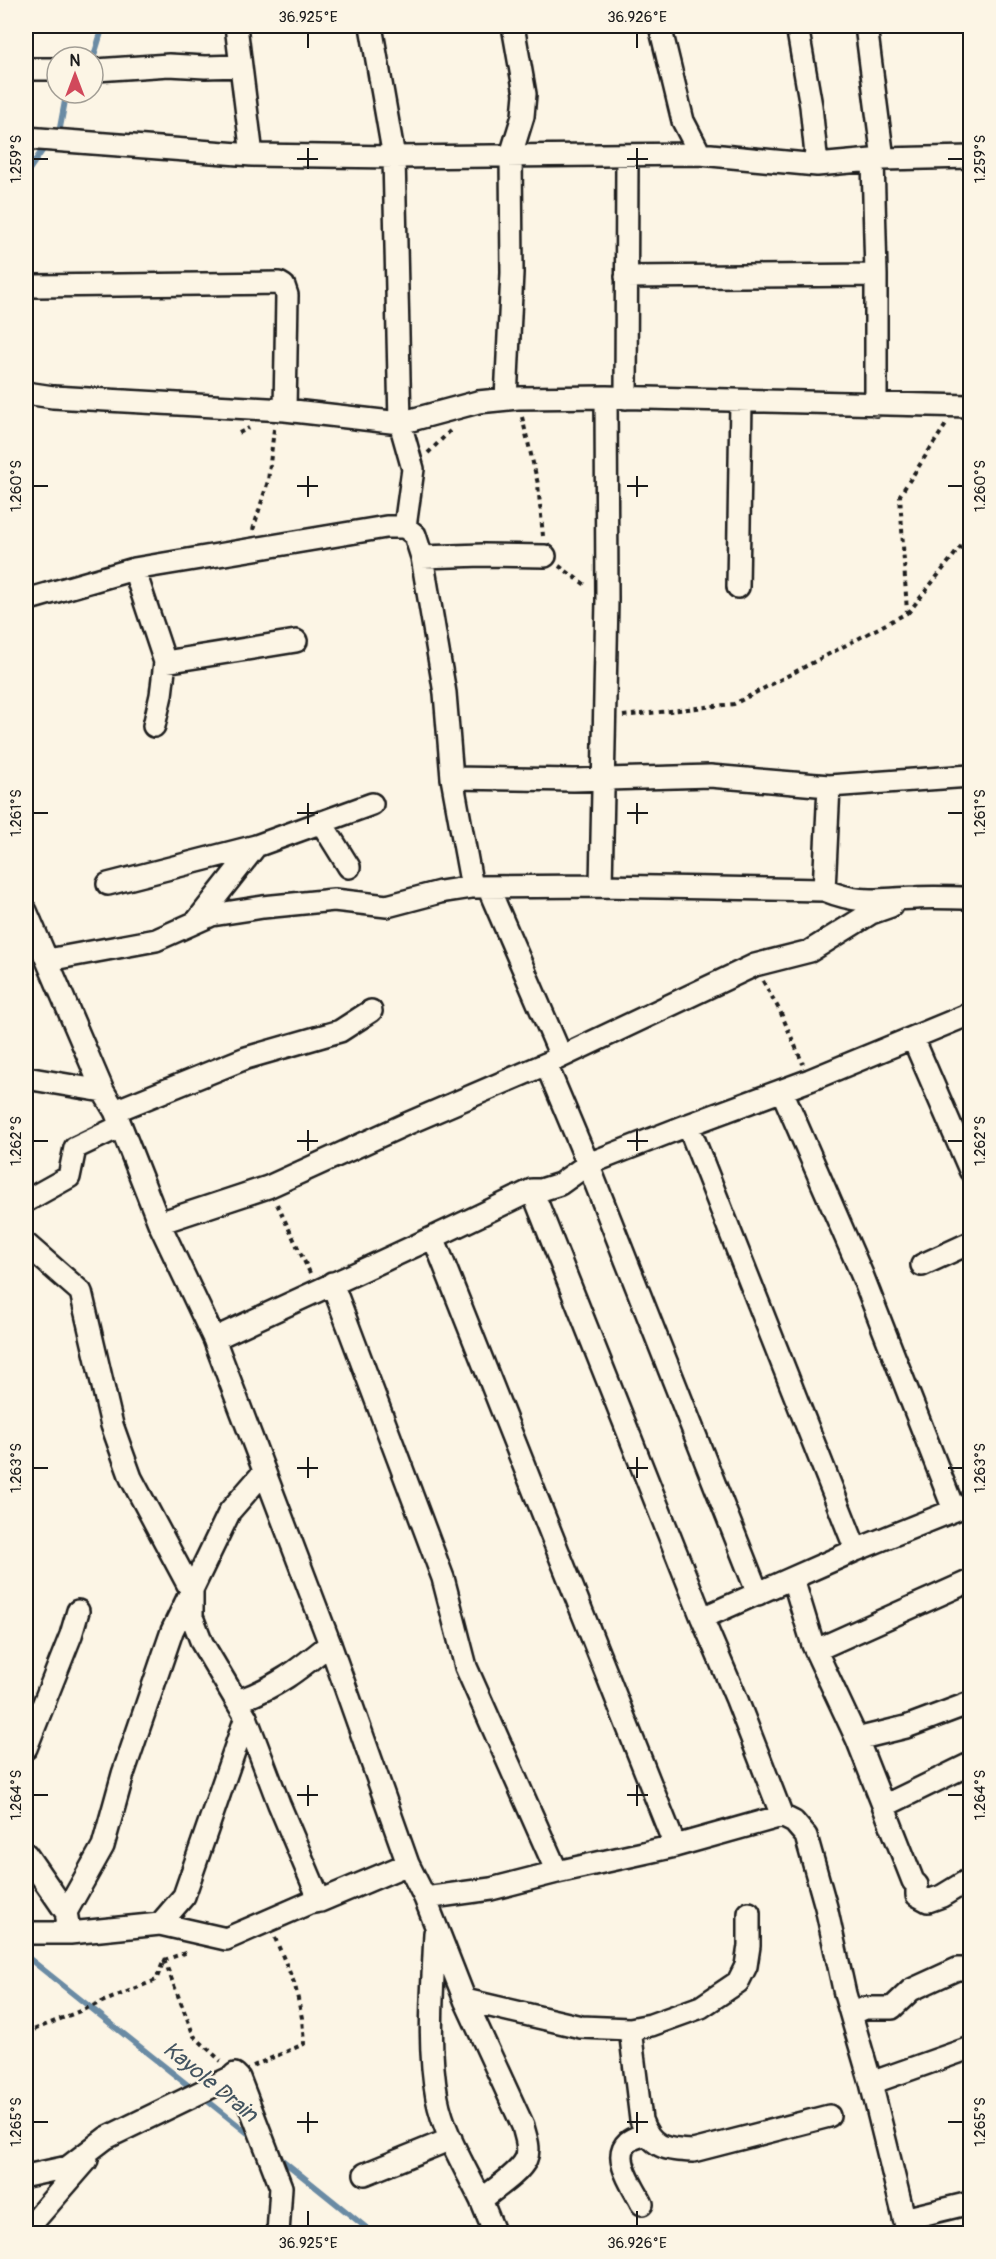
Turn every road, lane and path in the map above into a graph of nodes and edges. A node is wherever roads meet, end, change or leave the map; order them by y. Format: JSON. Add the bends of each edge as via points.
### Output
{"nodes":[{"id":1,"x":236,"y":26,"type":"edge"},
{"id":2,"x":371,"y":26,"type":"edge"},
{"id":3,"x":513,"y":26,"type":"edge"},
{"id":4,"x":660,"y":26,"type":"edge"},
{"id":5,"x":797,"y":26,"type":"edge"},
{"id":6,"x":866,"y":26,"type":"edge"},
{"id":7,"x":241,"y":66,"type":"junction"},
{"id":8,"x":26,"y":69,"type":"edge"},
{"id":9,"x":45,"y":69,"type":"edge"},
{"id":10,"x":105,"y":69,"type":"edge"},
{"id":11,"x":26,"y":138,"type":"edge"},
{"id":12,"x":700,"y":154,"type":"junction"},
{"id":13,"x":252,"y":155,"type":"junction"},
{"id":14,"x":511,"y":155,"type":"junction"},
{"id":15,"x":627,"y":155,"type":"junction"},
{"id":16,"x":394,"y":157,"type":"junction"},
{"id":17,"x":970,"y":157,"type":"edge"},
{"id":18,"x":878,"y":160,"type":"junction"},
{"id":19,"x":817,"y":165,"type":"junction"},
{"id":20,"x":876,"y":275,"type":"junction"},
{"id":21,"x":626,"y":277,"type":"junction"},
{"id":22,"x":36,"y":286,"type":"dead end"},
{"id":23,"x":26,"y":393,"type":"edge"},
{"id":24,"x":616,"y":397,"type":"junction"},
{"id":25,"x":512,"y":399,"type":"junction"},
{"id":26,"x":741,"y":401,"type":"junction"},
{"id":27,"x":876,"y":405,"type":"junction"},
{"id":28,"x":965,"y":405,"type":"edge"},
{"id":29,"x":285,"y":410,"type":"junction"},
{"id":30,"x":400,"y":423,"type":"junction"},
{"id":31,"x":454,"y":427,"type":"dead end"},
{"id":32,"x":239,"y":433,"type":"dead end"},
{"id":33,"x":413,"y":469,"type":"junction"},
{"id":34,"x":405,"y":527,"type":"junction"},
{"id":35,"x":970,"y":535,"type":"edge"},
{"id":36,"x":247,"y":549,"type":"junction"},
{"id":37,"x":545,"y":556,"type":"junction"},
{"id":38,"x":422,"y":557,"type":"junction"},
{"id":39,"x":134,"y":569,"type":"junction"},
{"id":40,"x":738,"y":586,"type":"dead end"},
{"id":41,"x":26,"y":600,"type":"edge"},
{"id":42,"x":607,"y":600,"type":"junction"},
{"id":43,"x":907,"y":613,"type":"junction"},
{"id":44,"x":296,"y":640,"type":"dead end"},
{"id":45,"x":165,"y":662,"type":"junction"},
{"id":46,"x":614,"y":717,"type":"dead end"},
{"id":47,"x":154,"y":726,"type":"dead end"},
{"id":48,"x":970,"y":776,"type":"edge"},
{"id":49,"x":452,"y":778,"type":"junction"},
{"id":50,"x":602,"y":779,"type":"junction"},
{"id":51,"x":829,"y":786,"type":"junction"},
{"id":52,"x":372,"y":804,"type":"dead end"},
{"id":53,"x":321,"y":822,"type":"junction"},
{"id":54,"x":256,"y":846,"type":"junction"},
{"id":55,"x":349,"y":867,"type":"dead end"},
{"id":56,"x":108,"y":884,"type":"dead end"},
{"id":57,"x":601,"y":886,"type":"junction"},
{"id":58,"x":480,"y":887,"type":"junction"},
{"id":59,"x":824,"y":890,"type":"junction"},
{"id":60,"x":916,"y":897,"type":"junction"},
{"id":61,"x":970,"y":898,"type":"edge"},
{"id":62,"x":26,"y":911,"type":"edge"},
{"id":63,"x":195,"y":923,"type":"junction"},
{"id":64,"x":48,"y":960,"type":"junction"},
{"id":65,"x":755,"y":964,"type":"junction"},
{"id":66,"x":371,"y":1011,"type":"dead end"},
{"id":67,"x":970,"y":1014,"type":"edge"},
{"id":68,"x":913,"y":1038,"type":"junction"},
{"id":69,"x":553,"y":1060,"type":"junction"},
{"id":70,"x":26,"y":1078,"type":"edge"},
{"id":71,"x":810,"y":1080,"type":"junction"},
{"id":72,"x":103,"y":1091,"type":"junction"},
{"id":73,"x":782,"y":1091,"type":"junction"},
{"id":74,"x":118,"y":1119,"type":"junction"},
{"id":75,"x":688,"y":1125,"type":"junction"},
{"id":76,"x":588,"y":1164,"type":"junction"},
{"id":77,"x":970,"y":1170,"type":"edge"},
{"id":78,"x":268,"y":1187,"type":"junction"},
{"id":79,"x":532,"y":1190,"type":"junction"},
{"id":80,"x":26,"y":1201,"type":"edge"},
{"id":81,"x":159,"y":1223,"type":"junction"},
{"id":82,"x":434,"y":1239,"type":"junction"},
{"id":83,"x":970,"y":1243,"type":"edge"},
{"id":84,"x":26,"y":1244,"type":"edge"},
{"id":85,"x":922,"y":1265,"type":"dead end"},
{"id":86,"x":325,"y":1287,"type":"junction"},
{"id":87,"x":214,"y":1339,"type":"junction"},
{"id":88,"x":264,"y":1472,"type":"junction"},
{"id":89,"x":962,"y":1507,"type":"edge"},
{"id":90,"x":856,"y":1550,"type":"junction"},
{"id":91,"x":793,"y":1579,"type":"junction"},
{"id":92,"x":970,"y":1581,"type":"edge"},
{"id":93,"x":192,"y":1592,"type":"junction"},
{"id":94,"x":758,"y":1594,"type":"junction"},
{"id":95,"x":78,"y":1611,"type":"dead end"},
{"id":96,"x":702,"y":1618,"type":"junction"},
{"id":97,"x":330,"y":1644,"type":"junction"},
{"id":98,"x":816,"y":1650,"type":"junction"},
{"id":99,"x":970,"y":1702,"type":"edge"},
{"id":100,"x":242,"y":1709,"type":"junction"},
{"id":101,"x":857,"y":1739,"type":"junction"},
{"id":102,"x":26,"y":1748,"type":"edge"},
{"id":103,"x":970,"y":1764,"type":"edge"},
{"id":104,"x":884,"y":1806,"type":"junction"},
{"id":105,"x":782,"y":1816,"type":"junction"},
{"id":106,"x":675,"y":1846,"type":"junction"},
{"id":107,"x":26,"y":1854,"type":"edge"},
{"id":108,"x":408,"y":1864,"type":"junction"},
{"id":109,"x":557,"y":1872,"type":"junction"},
{"id":110,"x":970,"y":1879,"type":"edge"},
{"id":111,"x":425,"y":1898,"type":"junction"},
{"id":112,"x":320,"y":1901,"type":"junction"},
{"id":113,"x":66,"y":1912,"type":"junction"},
{"id":114,"x":749,"y":1913,"type":"dead end"},
{"id":115,"x":268,"y":1921,"type":"junction"},
{"id":116,"x":435,"y":1923,"type":"junction"},
{"id":117,"x":160,"y":1924,"type":"junction"},
{"id":118,"x":26,"y":1933,"type":"edge"},
{"id":119,"x":70,"y":1933,"type":"junction"},
{"id":120,"x":195,"y":1950,"type":"dead end"},
{"id":121,"x":164,"y":1960,"type":"junction"},
{"id":122,"x":970,"y":1969,"type":"edge"},
{"id":123,"x":465,"y":2000,"type":"junction"},
{"id":124,"x":852,"y":2014,"type":"junction"},
{"id":125,"x":630,"y":2029,"type":"junction"},
{"id":126,"x":26,"y":2033,"type":"edge"},
{"id":127,"x":970,"y":2048,"type":"edge"},
{"id":128,"x":235,"y":2074,"type":"junction"},
{"id":129,"x":871,"y":2083,"type":"junction"},
{"id":130,"x":829,"y":2116,"type":"dead end"},
{"id":131,"x":646,"y":2134,"type":"junction"},
{"id":132,"x":106,"y":2138,"type":"junction"},
{"id":133,"x":451,"y":2139,"type":"junction"},
{"id":134,"x":365,"y":2174,"type":"dead end"},
{"id":135,"x":26,"y":2176,"type":"edge"},
{"id":136,"x":481,"y":2200,"type":"junction"},
{"id":137,"x":970,"y":2203,"type":"edge"},
{"id":138,"x":642,"y":2204,"type":"dead end"},
{"id":139,"x":30,"y":2226,"type":"edge"},
{"id":140,"x":906,"y":2226,"type":"edge"},
{"id":141,"x":278,"y":2234,"type":"edge"},
{"id":142,"x":495,"y":2234,"type":"edge"}],
"edges":[{"from":1,"to":7,"type":"street"},
{"from":2,"to":16,"type":"street"},
{"from":3,"to":14,"type":"street","via":[[525,94]]},
{"from":4,"to":12,"type":"street","via":[[683,120]]},
{"from":5,"to":19,"type":"street"},
{"from":6,"to":18,"type":"street"},
{"from":7,"to":10,"type":"street"},
{"from":7,"to":13,"type":"street"},
{"from":8,"to":9,"type":"street"},
{"from":11,"to":13,"type":"street"},
{"from":12,"to":15,"type":"street"},
{"from":12,"to":19,"type":"street"},
{"from":13,"to":16,"type":"street"},
{"from":14,"to":15,"type":"street"},
{"from":14,"to":16,"type":"street"},
{"from":14,"to":25,"type":"street"},
{"from":15,"to":21,"type":"street"},
{"from":16,"to":30,"type":"street"},
{"from":17,"to":18,"type":"street"},
{"from":18,"to":19,"type":"street"},
{"from":18,"to":20,"type":"street"},
{"from":20,"to":21,"type":"street"},
{"from":20,"to":27,"type":"street"},
{"from":21,"to":24,"type":"street"},
{"from":22,"to":29,"type":"street","via":[[279,283],[287,295]]},
{"from":23,"to":29,"type":"street"},
{"from":24,"to":25,"type":"street"},
{"from":24,"to":26,"type":"street"},
{"from":24,"to":42,"type":"street"},
{"from":25,"to":30,"type":"street","via":[[478,402]]},
{"from":25,"to":37,"type":"path","via":[[537,484]]},
{"from":26,"to":27,"type":"street"},
{"from":26,"to":40,"type":"street"},
{"from":27,"to":28,"type":"street"},
{"from":28,"to":43,"type":"path","via":[[900,495]]},
{"from":29,"to":30,"type":"street"},
{"from":29,"to":32,"type":"path"},
{"from":29,"to":36,"type":"path","via":[[274,428],[268,481]]},
{"from":30,"to":33,"type":"street"},
{"from":31,"to":33,"type":"path"},
{"from":33,"to":34,"type":"street"},
{"from":34,"to":36,"type":"street"},
{"from":34,"to":38,"type":"street","via":[[415,535]]},
{"from":35,"to":43,"type":"path"},
{"from":36,"to":39,"type":"street"},
{"from":37,"to":38,"type":"street"},
{"from":37,"to":42,"type":"path"},
{"from":38,"to":49,"type":"street","via":[[445,693]]},
{"from":39,"to":41,"type":"street"},
{"from":39,"to":45,"type":"street"},
{"from":42,"to":50,"type":"street"},
{"from":43,"to":46,"type":"path","via":[[735,704]]},
{"from":44,"to":45,"type":"street"},
{"from":45,"to":47,"type":"street"},
{"from":48,"to":51,"type":"street"},
{"from":49,"to":50,"type":"street"},
{"from":49,"to":58,"type":"street"},
{"from":50,"to":51,"type":"street","via":[[710,776]]},
{"from":50,"to":57,"type":"street"},
{"from":51,"to":59,"type":"street"},
{"from":52,"to":53,"type":"street"},
{"from":53,"to":54,"type":"street"},
{"from":53,"to":55,"type":"street"},
{"from":54,"to":56,"type":"street"},
{"from":54,"to":63,"type":"street"},
{"from":57,"to":58,"type":"street"},
{"from":57,"to":59,"type":"street"},
{"from":58,"to":63,"type":"street","via":[[440,892],[387,906],[334,900],[253,908],[212,915]]},
{"from":58,"to":69,"type":"street"},
{"from":59,"to":60,"type":"street","via":[[847,899],[868,901]]},
{"from":60,"to":61,"type":"street"},
{"from":60,"to":65,"type":"street","via":[[871,914],[810,951]]},
{"from":62,"to":64,"type":"street"},
{"from":63,"to":64,"type":"street","via":[[156,940]]},
{"from":64,"to":72,"type":"street"},
{"from":65,"to":69,"type":"street"},
{"from":65,"to":71,"type":"path"},
{"from":66,"to":74,"type":"street","via":[[340,1031],[246,1058]]},
{"from":67,"to":68,"type":"street"},
{"from":68,"to":71,"type":"street"},
{"from":68,"to":77,"type":"street"},
{"from":69,"to":76,"type":"street"},
{"from":69,"to":78,"type":"street"},
{"from":70,"to":72,"type":"street"},
{"from":71,"to":73,"type":"street"},
{"from":72,"to":74,"type":"street"},
{"from":73,"to":75,"type":"street"},
{"from":73,"to":89,"type":"street"},
{"from":74,"to":80,"type":"street","via":[[75,1148],[69,1177]]},
{"from":74,"to":81,"type":"street"},
{"from":75,"to":76,"type":"street"},
{"from":75,"to":90,"type":"street"},
{"from":76,"to":79,"type":"street","via":[[560,1184]]},
{"from":76,"to":94,"type":"street"},
{"from":78,"to":81,"type":"street"},
{"from":78,"to":86,"type":"path"},
{"from":79,"to":82,"type":"street"},
{"from":79,"to":96,"type":"street"},
{"from":81,"to":87,"type":"street"},
{"from":82,"to":86,"type":"street"},
{"from":82,"to":106,"type":"street"},
{"from":83,"to":85,"type":"street"},
{"from":84,"to":93,"type":"street","via":[[81,1292],[112,1425],[131,1478]]},
{"from":86,"to":87,"type":"street"},
{"from":86,"to":109,"type":"street","via":[[443,1578],[466,1667]]},
{"from":87,"to":88,"type":"street"},
{"from":88,"to":93,"type":"street","via":[[230,1511]]},
{"from":88,"to":97,"type":"street"},
{"from":89,"to":90,"type":"street"},
{"from":90,"to":91,"type":"street"},
{"from":91,"to":94,"type":"street"},
{"from":91,"to":98,"type":"street"},
{"from":92,"to":98,"type":"street"},
{"from":93,"to":100,"type":"street","via":[[192,1617],[202,1643]]},
{"from":93,"to":113,"type":"street","via":[[172,1630],[123,1773],[103,1846]]},
{"from":94,"to":96,"type":"street"},
{"from":95,"to":102,"type":"street"},
{"from":96,"to":105,"type":"street"},
{"from":97,"to":100,"type":"street"},
{"from":97,"to":108,"type":"street"},
{"from":98,"to":101,"type":"street"},
{"from":99,"to":101,"type":"street","via":[[906,1727]]},
{"from":100,"to":112,"type":"street"},
{"from":100,"to":117,"type":"street","via":[[184,1896]]},
{"from":101,"to":104,"type":"street"},
{"from":103,"to":104,"type":"street"},
{"from":104,"to":110,"type":"street","via":[[917,1885],[917,1895],[928,1901]]},
{"from":105,"to":106,"type":"street"},
{"from":105,"to":124,"type":"street","via":[[794,1822],[806,1836]]},
{"from":106,"to":109,"type":"street"},
{"from":107,"to":113,"type":"street"},
{"from":108,"to":111,"type":"street"},
{"from":108,"to":112,"type":"street"},
{"from":109,"to":111,"type":"street","via":[[491,1889]]},
{"from":111,"to":116,"type":"street"},
{"from":112,"to":115,"type":"street"},
{"from":113,"to":119,"type":"street"},
{"from":114,"to":125,"type":"street","via":[[746,1966],[738,1982],[701,2007]]},
{"from":115,"to":117,"type":"street","via":[[226,1940]]},
{"from":115,"to":128,"type":"path","via":[[295,1985],[304,2043]]},
{"from":116,"to":123,"type":"street"},
{"from":116,"to":133,"type":"street","via":[[432,2057],[438,2100]]},
{"from":117,"to":119,"type":"street"},
{"from":118,"to":119,"type":"street"},
{"from":120,"to":121,"type":"path"},
{"from":121,"to":126,"type":"path","via":[[156,1980]]},
{"from":121,"to":128,"type":"path","via":[[194,2036]]},
{"from":122,"to":124,"type":"street","via":[[957,1969],[911,1990],[892,2007],[865,2007]]},
{"from":123,"to":125,"type":"street","via":[[581,2027]]},
{"from":123,"to":136,"type":"street","via":[[528,2145],[526,2159]]},
{"from":124,"to":129,"type":"street"},
{"from":125,"to":131,"type":"street"},
{"from":127,"to":129,"type":"street"},
{"from":128,"to":132,"type":"street"},
{"from":128,"to":141,"type":"street","via":[[281,2187]]},
{"from":129,"to":140,"type":"street"},
{"from":130,"to":131,"type":"street","via":[[693,2151],[657,2145]]},
{"from":131,"to":138,"type":"street","via":[[628,2142],[622,2152],[622,2164]]},
{"from":132,"to":135,"type":"street","via":[[68,2167]]},
{"from":132,"to":139,"type":"street"},
{"from":133,"to":134,"type":"street"},
{"from":133,"to":136,"type":"street"},
{"from":136,"to":142,"type":"street"},
{"from":137,"to":140,"type":"street"}]}
